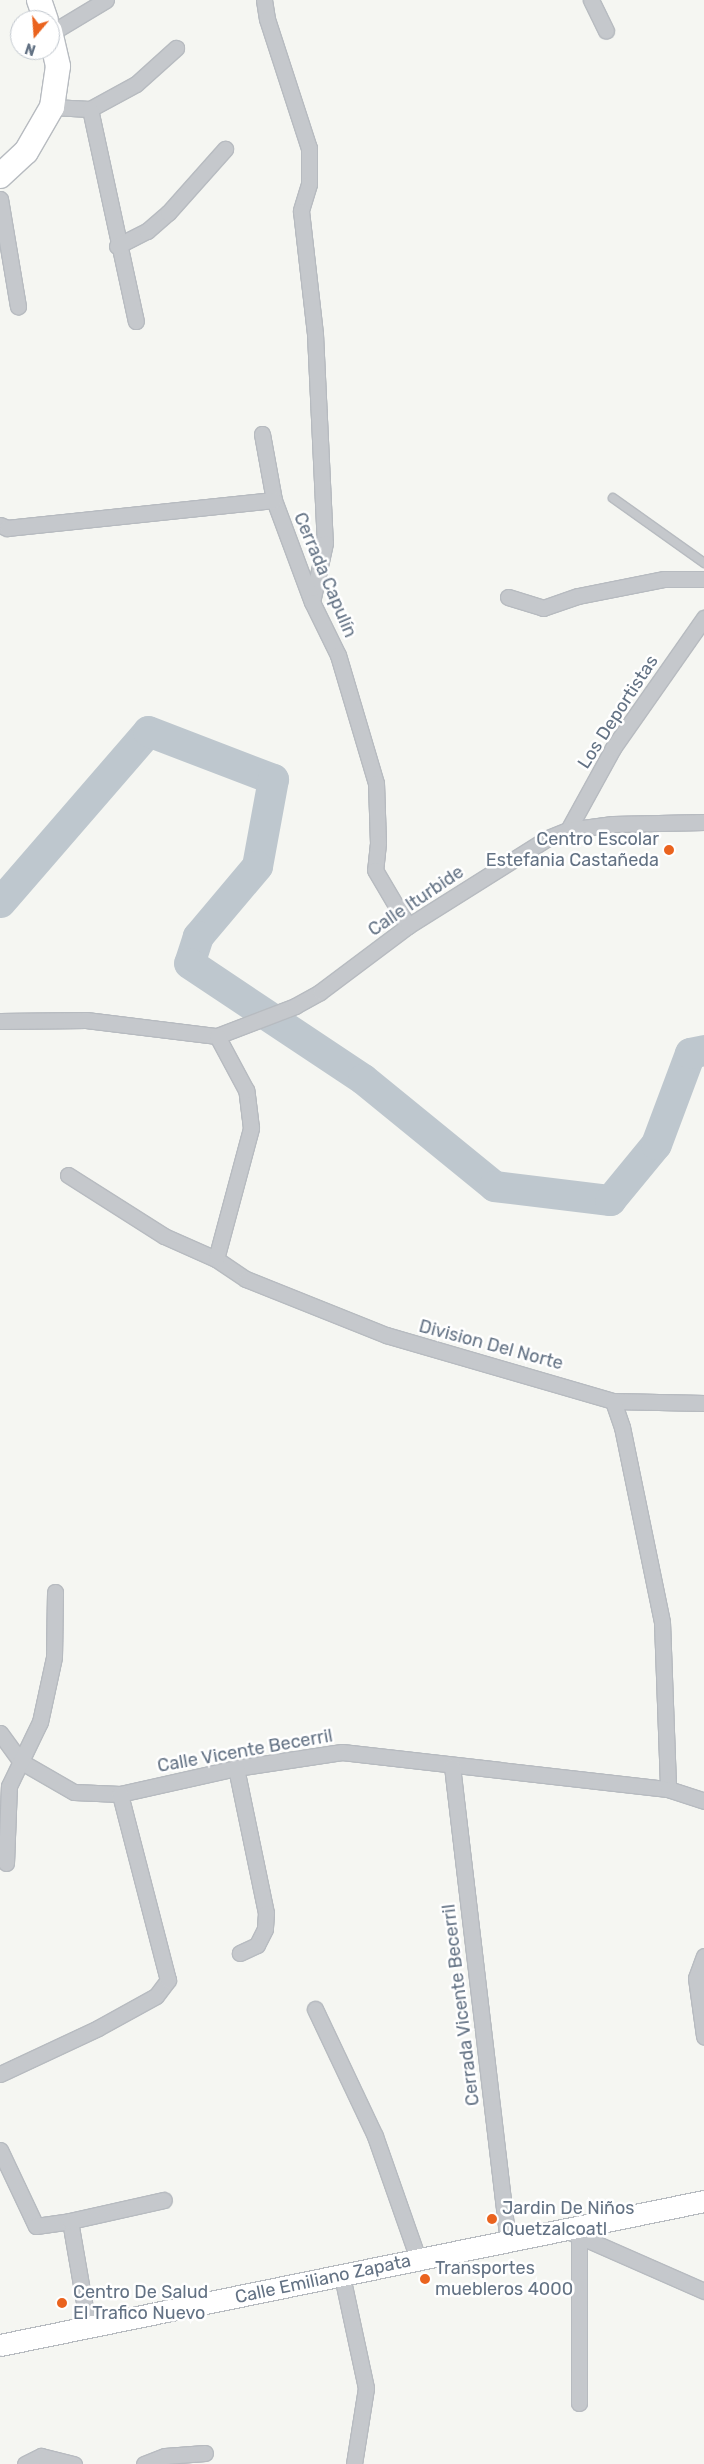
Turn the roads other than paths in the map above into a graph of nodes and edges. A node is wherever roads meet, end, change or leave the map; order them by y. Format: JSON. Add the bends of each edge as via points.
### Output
{"nodes":[{"id":1,"x":106,"y":0,"type":"edge"},
{"id":2,"x":264,"y":0,"type":"edge"},
{"id":3,"x":591,"y":0,"type":"edge"},
{"id":4,"x":60,"y":26,"type":"edge"},
{"id":5,"x":606,"y":31,"type":"dead end"},
{"id":6,"x":176,"y":48,"type":"dead end"},
{"id":7,"x":57,"y":60,"type":"edge"},
{"id":8,"x":52,"y":107,"type":"junction"},
{"id":9,"x":90,"y":109,"type":"junction"},
{"id":10,"x":225,"y":149,"type":"dead end"},
{"id":11,"x":0,"y":176,"type":"edge"},
{"id":12,"x":0,"y":199,"type":"edge"},
{"id":13,"x":117,"y":246,"type":"junction"},
{"id":14,"x":18,"y":306,"type":"dead end"},
{"id":15,"x":136,"y":321,"type":"dead end"},
{"id":16,"x":262,"y":434,"type":"dead end"},
{"id":17,"x":613,"y":498,"type":"dead end"},
{"id":18,"x":274,"y":500,"type":"junction"},
{"id":19,"x":0,"y":525,"type":"edge"},
{"id":20,"x":704,"y":563,"type":"edge"},
{"id":21,"x":704,"y":579,"type":"edge"},
{"id":22,"x":508,"y":597,"type":"dead end"},
{"id":23,"x":312,"y":602,"type":"junction"},
{"id":24,"x":704,"y":618,"type":"edge"},
{"id":25,"x":704,"y":822,"type":"edge"},
{"id":26,"x":568,"y":830,"type":"junction"},
{"id":27,"x":408,"y":926,"type":"junction"},
{"id":28,"x":0,"y":1021,"type":"edge"},
{"id":29,"x":223,"y":1034,"type":"junction"},
{"id":30,"x":68,"y":1175,"type":"dead end"},
{"id":31,"x":216,"y":1259,"type":"junction"},
{"id":32,"x":613,"y":1401,"type":"junction"},
{"id":33,"x":704,"y":1403,"type":"edge"},
{"id":34,"x":55,"y":1592,"type":"dead end"},
{"id":35,"x":0,"y":1733,"type":"edge"},
{"id":36,"x":20,"y":1761,"type":"junction"},
{"id":37,"x":452,"y":1766,"type":"junction"},
{"id":38,"x":236,"y":1768,"type":"junction"},
{"id":39,"x":668,"y":1789,"type":"junction"},
{"id":40,"x":120,"y":1794,"type":"junction"},
{"id":41,"x":704,"y":1801,"type":"edge"},
{"id":42,"x":6,"y":1863,"type":"dead end"},
{"id":43,"x":240,"y":1953,"type":"dead end"},
{"id":44,"x":704,"y":1956,"type":"edge"},
{"id":45,"x":315,"y":2009,"type":"dead end"},
{"id":46,"x":704,"y":2036,"type":"edge"},
{"id":47,"x":0,"y":2074,"type":"edge"},
{"id":48,"x":0,"y":2150,"type":"edge"},
{"id":49,"x":164,"y":2200,"type":"dead end"},
{"id":50,"x":704,"y":2200,"type":"edge"},
{"id":51,"x":70,"y":2221,"type":"junction"},
{"id":52,"x":571,"y":2233,"type":"junction"},
{"id":53,"x":508,"y":2240,"type":"junction"},
{"id":54,"x":418,"y":2259,"type":"junction"},
{"id":55,"x":342,"y":2276,"type":"junction"},
{"id":56,"x":704,"y":2290,"type":"edge"},
{"id":57,"x":88,"y":2325,"type":"junction"},
{"id":58,"x":0,"y":2345,"type":"edge"},
{"id":59,"x":579,"y":2403,"type":"dead end"},
{"id":60,"x":205,"y":2453,"type":"dead end"},
{"id":61,"x":26,"y":2464,"type":"edge"},
{"id":62,"x":74,"y":2464,"type":"edge"},
{"id":63,"x":144,"y":2464,"type":"edge"},
{"id":64,"x":354,"y":2464,"type":"edge"}],
"edges":[{"from":1,"to":4,"type":"street"},
{"from":2,"to":23,"type":"street","via":[[267,19],[309,148],[309,184],[301,211],[314,334],[325,543]]},
{"from":3,"to":5,"type":"street"},
{"from":6,"to":9,"type":"street","via":[[136,84]]},
{"from":7,"to":8,"type":"main road"},
{"from":8,"to":9,"type":"street"},
{"from":8,"to":11,"type":"main road","via":[[26,152]]},
{"from":9,"to":13,"type":"street"},
{"from":10,"to":13,"type":"street","via":[[168,213],[147,231]]},
{"from":12,"to":14,"type":"street"},
{"from":13,"to":15,"type":"street"},
{"from":16,"to":18,"type":"street"},
{"from":17,"to":20,"type":"lane"},
{"from":18,"to":19,"type":"street","name":"Cerrada Capulín","via":[[7,528]]},
{"from":18,"to":23,"type":"street","name":"Cerrada Capulín"},
{"from":21,"to":22,"type":"street","via":[[664,579],[578,596],[543,608]]},
{"from":23,"to":27,"type":"street","name":"Cerrada Capulín","via":[[338,656],[376,783],[378,843],[375,870]]},
{"from":24,"to":26,"type":"street","name":"Los Deportistas","via":[[613,748]]},
{"from":25,"to":26,"type":"street","name":"Calle Iturbide","via":[[613,824]]},
{"from":26,"to":27,"type":"street","name":"Calle Iturbide","via":[[548,838]]},
{"from":27,"to":29,"type":"street","name":"Calle Iturbide","via":[[295,1006]]},
{"from":28,"to":29,"type":"street","via":[[86,1020]]},
{"from":29,"to":31,"type":"street","via":[[246,1090],[251,1128]]},
{"from":30,"to":31,"type":"street","name":"Division Del Norte","via":[[164,1236]]},
{"from":31,"to":32,"type":"street","name":"Division Del Norte","via":[[246,1279],[386,1335]]},
{"from":32,"to":33,"type":"street","name":"Division Del Norte"},
{"from":32,"to":39,"type":"street","via":[[622,1428],[662,1622]]},
{"from":34,"to":36,"type":"street","via":[[54,1657],[40,1722]]},
{"from":35,"to":36,"type":"street","name":"Calle Vicente Becerril"},
{"from":36,"to":40,"type":"street","name":"Calle Vicente Becerril","via":[[74,1792]]},
{"from":36,"to":42,"type":"street","via":[[8,1786]]},
{"from":37,"to":38,"type":"street","name":"Calle Vicente Becerril","via":[[342,1752]]},
{"from":37,"to":39,"type":"street","name":"Calle Vicente Becerril"},
{"from":37,"to":53,"type":"street","name":"Cerrada Vicente Becerril"},
{"from":38,"to":40,"type":"street","name":"Calle Vicente Becerril"},
{"from":38,"to":43,"type":"street","via":[[266,1913],[265,1929],[257,1945]]},
{"from":39,"to":41,"type":"street"},
{"from":40,"to":47,"type":"street","via":[[168,1980],[156,1996],[98,2028]]},
{"from":44,"to":46,"type":"street","via":[[696,1978]]},
{"from":45,"to":54,"type":"street","via":[[375,2136]]},
{"from":48,"to":51,"type":"street","via":[[36,2226]]},
{"from":49,"to":51,"type":"street"},
{"from":50,"to":52,"type":"main road","name":"Calle Emiliano Zapata"},
{"from":51,"to":57,"type":"street"},
{"from":52,"to":53,"type":"main road","name":"Calle Emiliano Zapata"},
{"from":52,"to":56,"type":"street"},
{"from":52,"to":59,"type":"street"},
{"from":53,"to":54,"type":"main road","name":"Calle Emiliano Zapata"},
{"from":54,"to":55,"type":"main road","name":"Calle Emiliano Zapata"},
{"from":55,"to":57,"type":"main road","name":"Calle Emiliano Zapata"},
{"from":55,"to":64,"type":"street","via":[[366,2388]]},
{"from":57,"to":58,"type":"main road","name":"Calle Emiliano Zapata"},
{"from":60,"to":63,"type":"street","via":[[165,2456]]},
{"from":61,"to":62,"type":"street","via":[[42,2456]]}]}
